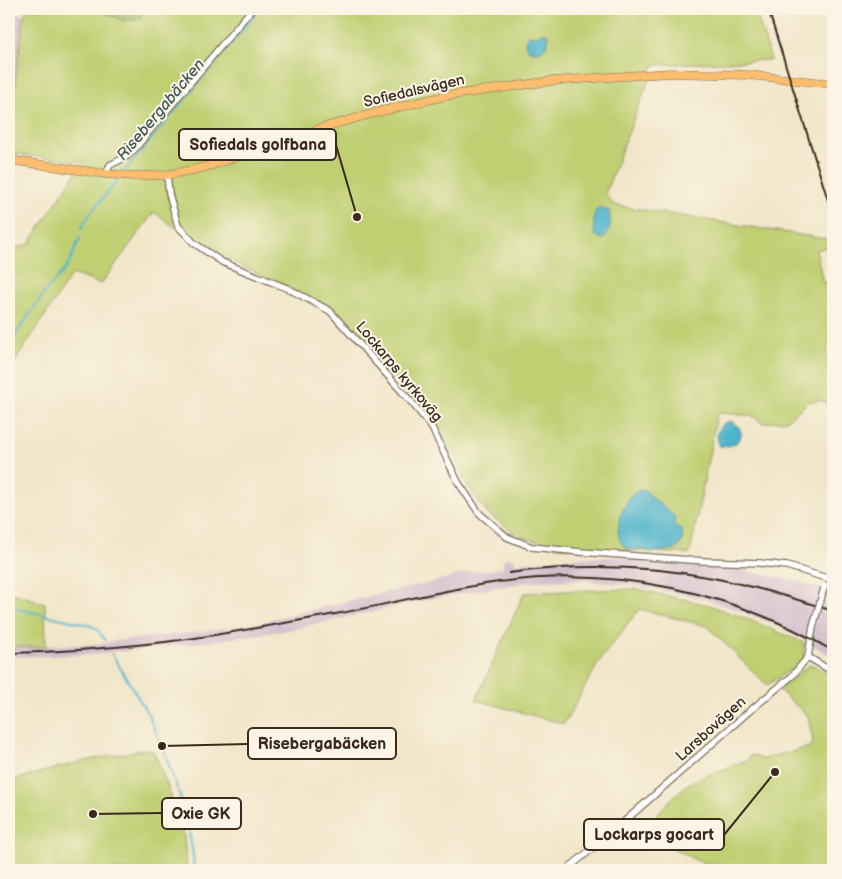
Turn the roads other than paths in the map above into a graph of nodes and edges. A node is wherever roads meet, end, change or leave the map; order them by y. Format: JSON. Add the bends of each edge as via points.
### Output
{"nodes":[{"id":1,"x":252,"y":9,"type":"edge"},
{"id":2,"x":833,"y":84,"type":"edge"},
{"id":3,"x":9,"y":160,"type":"edge"},
{"id":4,"x":108,"y":174,"type":"junction"},
{"id":5,"x":167,"y":175,"type":"junction"},
{"id":6,"x":830,"y":579,"type":"edge"},
{"id":7,"x":808,"y":657,"type":"junction"},
{"id":8,"x":833,"y":672,"type":"edge"},
{"id":9,"x":566,"y":870,"type":"edge"}],
"edges":[{"from":1,"to":4,"type":"street","via":[[133,151],[110,165]]},
{"from":2,"to":5,"type":"main road","name":"Sofiedalsvägen","via":[[748,75],[670,73],[509,86],[445,96],[378,112],[206,167]]},
{"from":3,"to":4,"type":"main road","name":"Sofiedalsvägen"},
{"from":4,"to":5,"type":"main road","name":"Sofiedalsvägen"},
{"from":5,"to":6,"type":"street","name":"Lockarps kyrkoväg","via":[[168,194],[178,226],[194,243],[222,262],[289,289],[330,311],[432,428],[458,482],[479,512],[507,537],[532,547],[787,566]]},
{"from":6,"to":7,"type":"street","bridge":true,"via":[[824,588]]},
{"from":7,"to":8,"type":"street"},
{"from":7,"to":9,"type":"street","name":"Larsbovägen","via":[[792,676]]}]}
